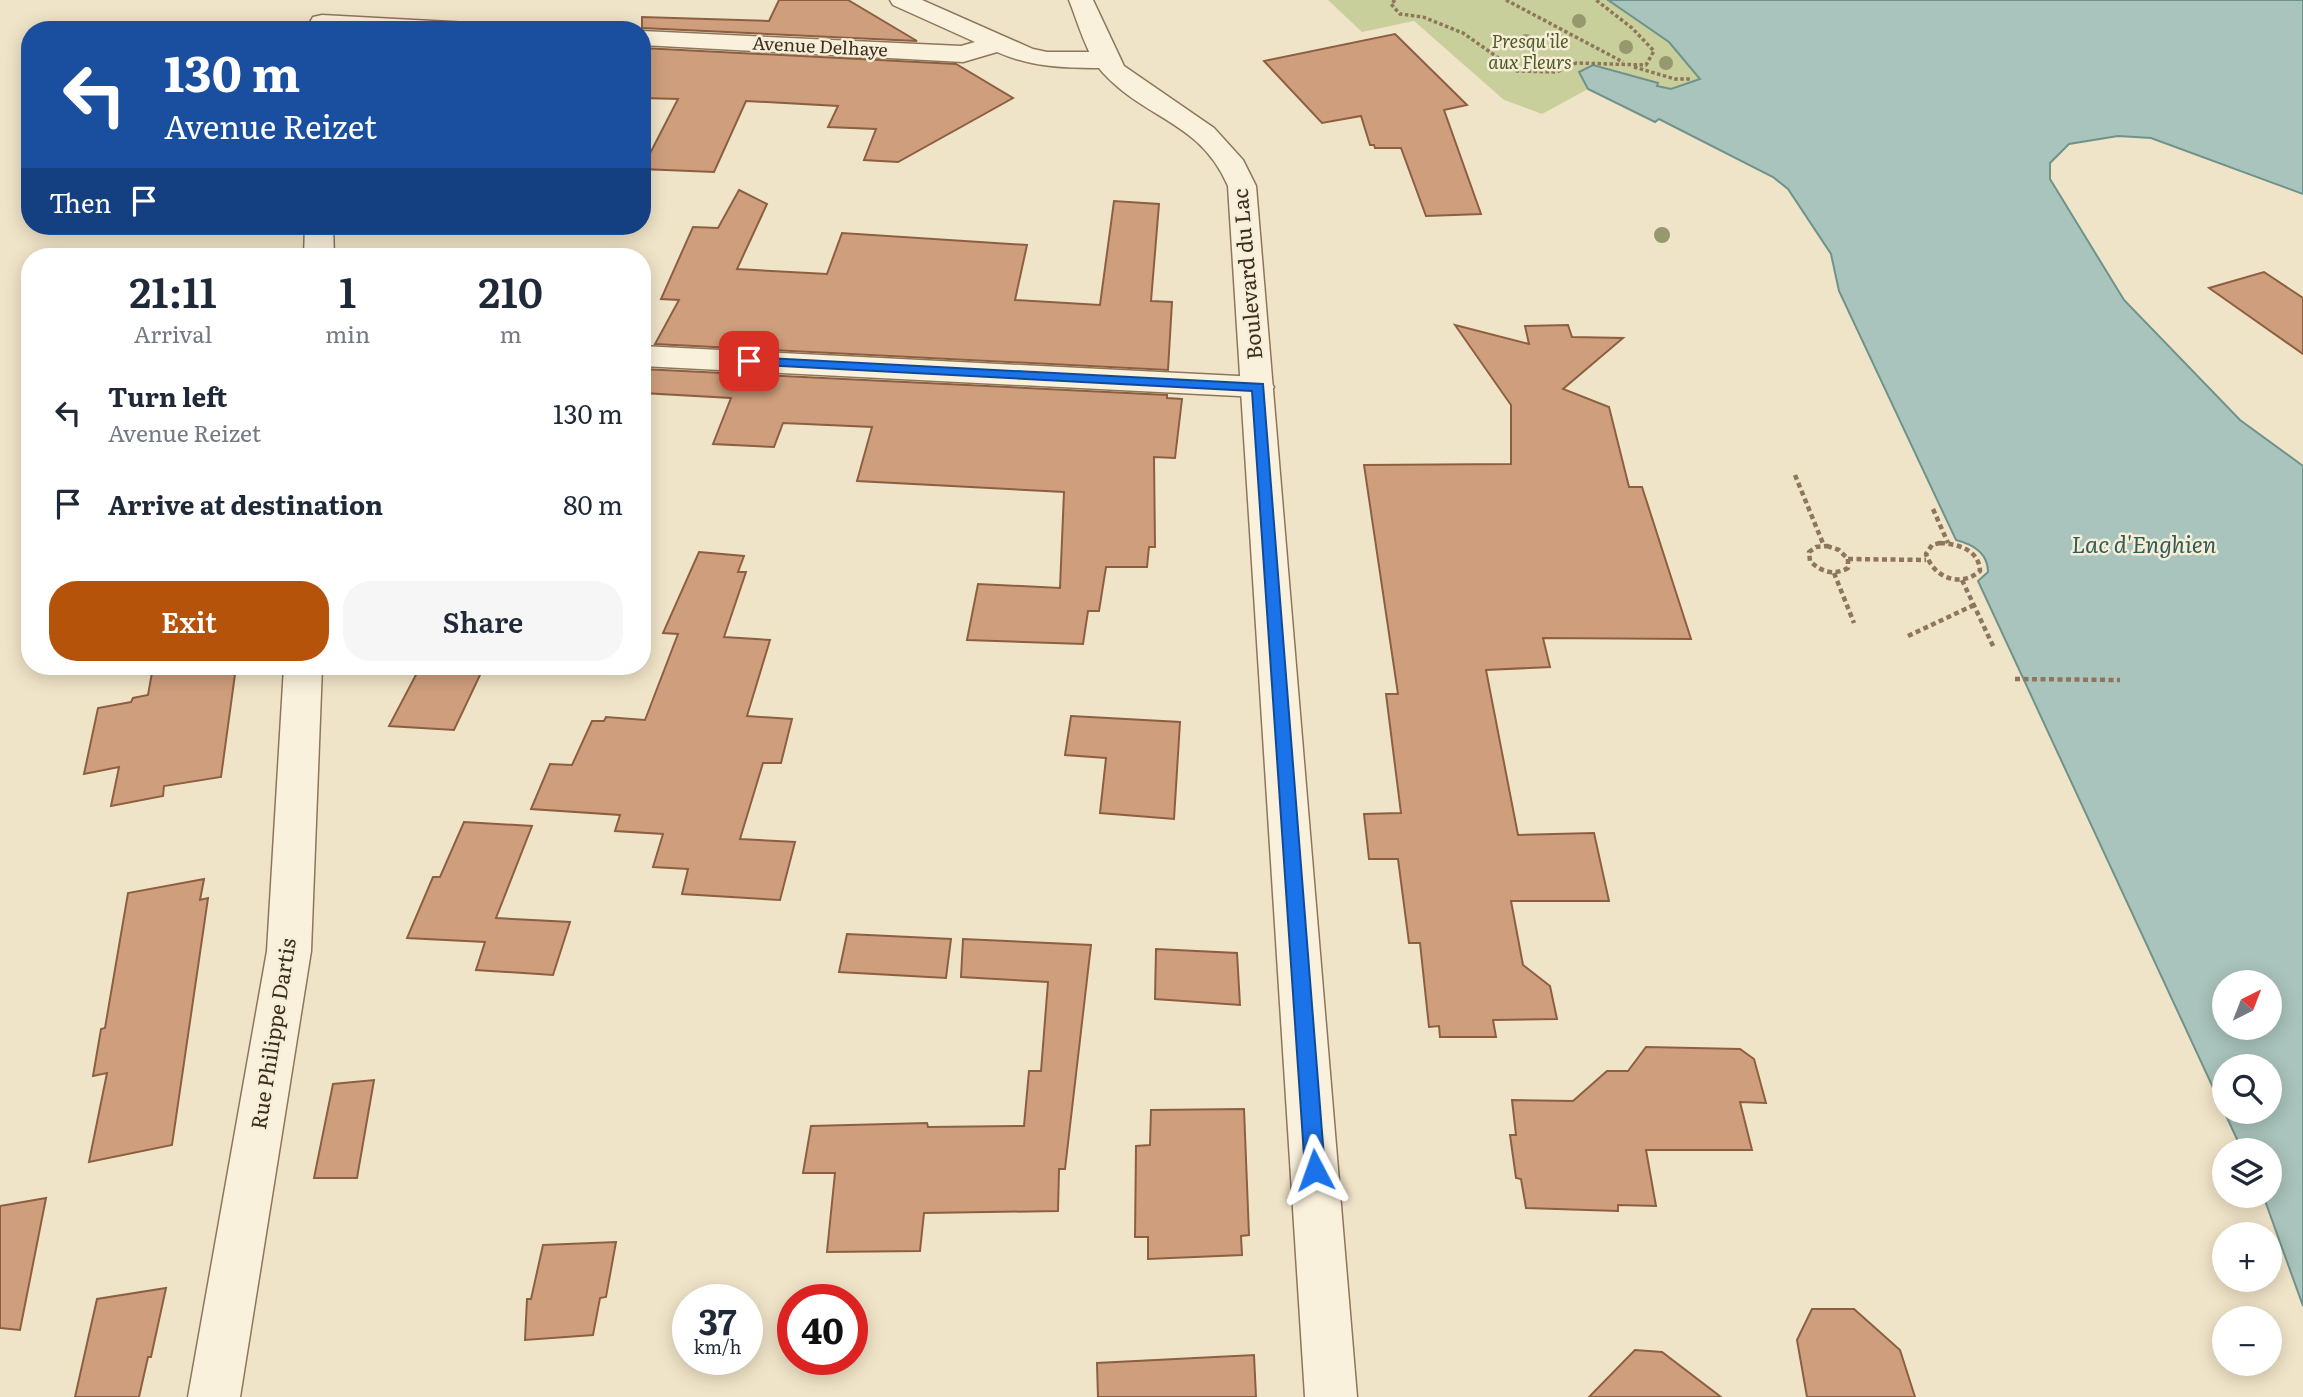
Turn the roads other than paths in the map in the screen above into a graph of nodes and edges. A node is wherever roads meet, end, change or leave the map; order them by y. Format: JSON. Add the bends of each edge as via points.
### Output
{"nodes":[{"id":1,"x":902,"y":0,"type":"edge"},
{"id":2,"x":1081,"y":0,"type":"edge"},
{"id":3,"x":323,"y":17,"type":"edge"},
{"id":4,"x":368,"y":21,"type":"edge"},
{"id":5,"x":651,"y":38,"type":"edge"},
{"id":6,"x":1005,"y":47,"type":"junction"},
{"id":7,"x":1103,"y":51,"type":"junction"},
{"id":8,"x":651,"y":356,"type":"edge"},
{"id":9,"x":1258,"y":387,"type":"junction"},
{"id":10,"x":303,"y":675,"type":"edge"},
{"id":11,"x":214,"y":1397,"type":"edge"},
{"id":12,"x":1331,"y":1397,"type":"edge"}],
"edges":[{"from":1,"to":6,"type":"street"},
{"from":2,"to":7,"type":"street"},
{"from":3,"to":4,"type":"street"},
{"from":5,"to":6,"type":"street","name":"Avenue Delhaye","via":[[963,54]]},
{"from":6,"to":7,"type":"street","via":[[1047,60]]},
{"from":7,"to":9,"type":"street","name":"Boulevard du Lac","via":[[1132,85],[1213,139],[1238,173]]},
{"from":8,"to":9,"type":"street"},
{"from":9,"to":12,"type":"street","name":"Boulevard du Lac"},
{"from":10,"to":11,"type":"street","name":"Rue Philippe Dartis","via":[[289,951]]}]}
